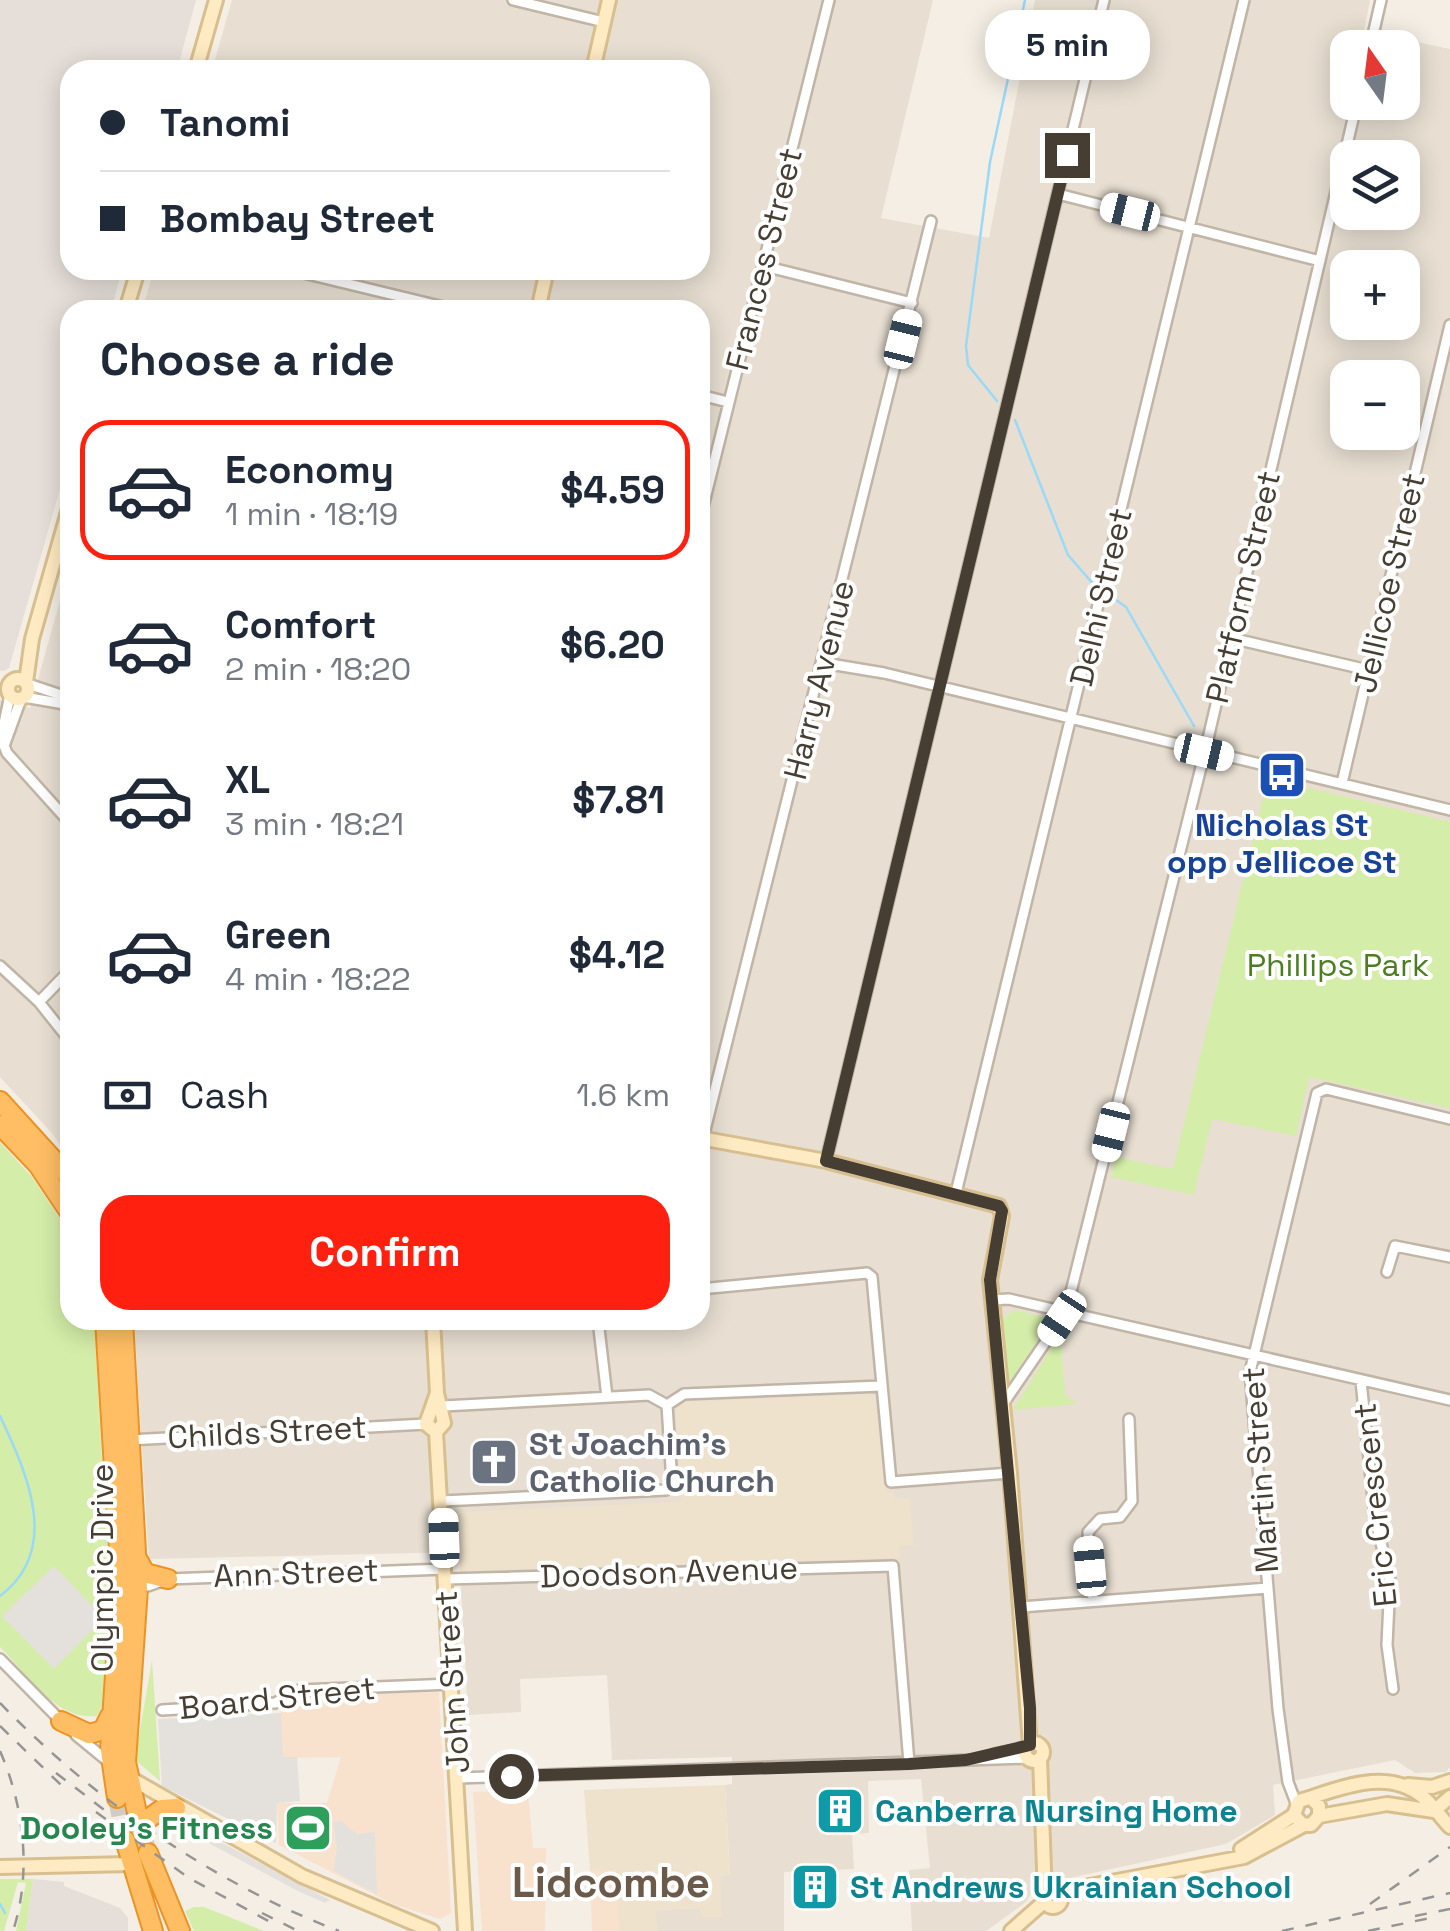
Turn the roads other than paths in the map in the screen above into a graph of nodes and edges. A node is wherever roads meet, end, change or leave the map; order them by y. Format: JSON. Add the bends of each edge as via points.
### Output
{"nodes":[{"id":1,"x":216,"y":0,"type":"edge"},
{"id":2,"x":512,"y":0,"type":"edge"},
{"id":3,"x":609,"y":0,"type":"edge"},
{"id":4,"x":829,"y":0,"type":"edge"},
{"id":5,"x":1104,"y":0,"type":"edge"},
{"id":6,"x":1244,"y":0,"type":"edge"},
{"id":7,"x":1381,"y":0,"type":"edge"},
{"id":8,"x":604,"y":22,"type":"junction"},
{"id":9,"x":1374,"y":30,"type":"edge"},
{"id":10,"x":199,"y":60,"type":"edge"},
{"id":11,"x":595,"y":60,"type":"edge"},
{"id":12,"x":1353,"y":120,"type":"edge"},
{"id":13,"x":1058,"y":194,"type":"junction"},
{"id":14,"x":931,"y":221,"type":"dead end"},
{"id":15,"x":1190,"y":227,"type":"junction"},
{"id":16,"x":1320,"y":261,"type":"junction"},
{"id":17,"x":764,"y":266,"type":"junction"},
{"id":18,"x":332,"y":280,"type":"edge"},
{"id":19,"x":415,"y":300,"type":"edge"},
{"id":20,"x":912,"y":303,"type":"junction"},
{"id":21,"x":1450,"y":326,"type":"edge"},
{"id":22,"x":710,"y":398,"type":"edge"},
{"id":23,"x":728,"y":402,"type":"junction"},
{"id":24,"x":710,"y":477,"type":"edge"},
{"id":25,"x":60,"y":545,"type":"edge"},
{"id":26,"x":60,"y":555,"type":"edge"},
{"id":27,"x":56,"y":558,"type":"junction"},
{"id":28,"x":1231,"y":638,"type":"junction"},
{"id":29,"x":824,"y":663,"type":"junction"},
{"id":30,"x":1368,"y":670,"type":"junction"},
{"id":31,"x":939,"y":687,"type":"junction"},
{"id":32,"x":14,"y":688,"type":"edge"},
{"id":33,"x":60,"y":700,"type":"edge"},
{"id":34,"x":1071,"y":721,"type":"junction"},
{"id":35,"x":1204,"y":752,"type":"junction"},
{"id":36,"x":1342,"y":783,"type":"junction"},
{"id":37,"x":1450,"y":810,"type":"edge"},
{"id":38,"x":60,"y":812,"type":"edge"},
{"id":39,"x":0,"y":966,"type":"edge"},
{"id":40,"x":60,"y":980,"type":"edge"},
{"id":41,"x":39,"y":1002,"type":"junction"},
{"id":42,"x":60,"y":1028,"type":"edge"},
{"id":43,"x":0,"y":1100,"type":"edge"},
{"id":44,"x":710,"y":1103,"type":"edge"},
{"id":45,"x":1450,"y":1119,"type":"edge"},
{"id":46,"x":0,"y":1125,"type":"edge"},
{"id":47,"x":710,"y":1140,"type":"edge"},
{"id":48,"x":826,"y":1161,"type":"junction"},
{"id":49,"x":60,"y":1167,"type":"edge"},
{"id":50,"x":956,"y":1193,"type":"junction"},
{"id":51,"x":60,"y":1199,"type":"edge"},
{"id":52,"x":1450,"y":1258,"type":"edge"},
{"id":53,"x":1387,"y":1272,"type":"dead end"},
{"id":54,"x":710,"y":1288,"type":"edge"},
{"id":55,"x":991,"y":1300,"type":"junction"},
{"id":56,"x":1066,"y":1312,"type":"junction"},
{"id":57,"x":106,"y":1330,"type":"edge"},
{"id":58,"x":124,"y":1330,"type":"edge"},
{"id":59,"x":434,"y":1330,"type":"edge"},
{"id":60,"x":599,"y":1330,"type":"edge"},
{"id":61,"x":1252,"y":1354,"type":"junction"},
{"id":62,"x":1361,"y":1381,"type":"junction"},
{"id":63,"x":882,"y":1386,"type":"junction"},
{"id":64,"x":607,"y":1398,"type":"junction"},
{"id":65,"x":1450,"y":1400,"type":"edge"},
{"id":66,"x":1003,"y":1404,"type":"junction"},
{"id":67,"x":667,"y":1405,"type":"junction"},
{"id":68,"x":436,"y":1416,"type":"junction"},
{"id":69,"x":1128,"y":1420,"type":"dead end"},
{"id":70,"x":131,"y":1440,"type":"junction"},
{"id":71,"x":114,"y":1451,"type":"junction"},
{"id":72,"x":1010,"y":1473,"type":"junction"},
{"id":73,"x":442,"y":1502,"type":"junction"},
{"id":74,"x":137,"y":1560,"type":"junction"},
{"id":75,"x":445,"y":1574,"type":"junction"},
{"id":76,"x":168,"y":1579,"type":"junction"},
{"id":77,"x":148,"y":1586,"type":"dead end"},
{"id":78,"x":1268,"y":1588,"type":"junction"},
{"id":79,"x":1093,"y":1599,"type":"junction"},
{"id":80,"x":1021,"y":1607,"type":"junction"},
{"id":81,"x":0,"y":1659,"type":"edge"},
{"id":82,"x":452,"y":1684,"type":"junction"},
{"id":83,"x":1392,"y":1689,"type":"dead end"},
{"id":84,"x":112,"y":1710,"type":"junction"},
{"id":85,"x":162,"y":1710,"type":"dead end"},
{"id":86,"x":61,"y":1721,"type":"junction"},
{"id":87,"x":126,"y":1747,"type":"junction"},
{"id":88,"x":1032,"y":1752,"type":"junction"},
{"id":89,"x":110,"y":1763,"type":"junction"},
{"id":90,"x":909,"y":1764,"type":"junction"},
{"id":91,"x":128,"y":1777,"type":"junction"},
{"id":92,"x":458,"y":1778,"type":"junction"},
{"id":93,"x":1386,"y":1782,"type":"junction"},
{"id":94,"x":1450,"y":1782,"type":"edge"},
{"id":95,"x":1450,"y":1797,"type":"edge"},
{"id":96,"x":117,"y":1798,"type":"tunnel mouth"},
{"id":97,"x":1312,"y":1799,"type":"junction"},
{"id":98,"x":176,"y":1808,"type":"junction"},
{"id":99,"x":1434,"y":1812,"type":"junction"},
{"id":100,"x":1298,"y":1814,"type":"junction"},
{"id":101,"x":1320,"y":1816,"type":"junction"},
{"id":102,"x":1448,"y":1824,"type":"edge"},
{"id":103,"x":125,"y":1840,"type":"tunnel mouth"},
{"id":104,"x":148,"y":1853,"type":"tunnel mouth"},
{"id":105,"x":130,"y":1864,"type":"junction"},
{"id":106,"x":0,"y":1867,"type":"edge"},
{"id":107,"x":1054,"y":1899,"type":"junction"},
{"id":108,"x":153,"y":1931,"type":"edge"},
{"id":109,"x":180,"y":1931,"type":"edge"},
{"id":110,"x":432,"y":1931,"type":"edge"},
{"id":111,"x":465,"y":1931,"type":"edge"},
{"id":112,"x":1012,"y":1931,"type":"edge"}],
"edges":[{"from":1,"to":10,"type":"street"},
{"from":2,"to":8,"type":"street"},
{"from":3,"to":8,"type":"street"},
{"from":4,"to":17,"type":"street","name":"Frances Street"},
{"from":5,"to":13,"type":"street"},
{"from":6,"to":15,"type":"street","name":"Delhi Street"},
{"from":7,"to":9,"type":"street"},
{"from":8,"to":11,"type":"street"},
{"from":12,"to":16,"type":"street","name":"Platform Street"},
{"from":13,"to":15,"type":"street"},
{"from":13,"to":31,"type":"street"},
{"from":14,"to":20,"type":"street","name":"Harry Avenue"},
{"from":15,"to":16,"type":"street"},
{"from":15,"to":34,"type":"street","name":"Delhi Street"},
{"from":16,"to":28,"type":"street","name":"Platform Street"},
{"from":17,"to":20,"type":"street"},
{"from":17,"to":23,"type":"street","name":"Frances Street"},
{"from":18,"to":19,"type":"street"},
{"from":20,"to":29,"type":"street","name":"Harry Avenue"},
{"from":21,"to":30,"type":"street","name":"Jellicoe Street"},
{"from":22,"to":23,"type":"street"},
{"from":23,"to":24,"type":"street","name":"Frances Street"},
{"from":25,"to":27,"type":"street"},
{"from":26,"to":27,"type":"street"},
{"from":27,"to":32,"type":"street"},
{"from":28,"to":30,"type":"street"},
{"from":28,"to":35,"type":"street","name":"Platform Street"},
{"from":29,"to":31,"type":"street"},
{"from":29,"to":44,"type":"street","name":"Harry Avenue"},
{"from":30,"to":36,"type":"street","name":"Jellicoe Street"},
{"from":31,"to":34,"type":"street"},
{"from":31,"to":48,"type":"street"},
{"from":32,"to":33,"type":"street"},
{"from":32,"to":38,"type":"street","via":[[4,746]]},
{"from":34,"to":35,"type":"street"},
{"from":34,"to":50,"type":"street","name":"Delhi Street"},
{"from":35,"to":36,"type":"street"},
{"from":35,"to":56,"type":"street","name":"Platform Street"},
{"from":36,"to":37,"type":"street"},
{"from":39,"to":41,"type":"street"},
{"from":40,"to":41,"type":"street"},
{"from":41,"to":42,"type":"street"},
{"from":43,"to":49,"type":"highway"},
{"from":45,"to":61,"type":"street","name":"Martin Street","via":[[1317,1092]]},
{"from":46,"to":51,"type":"highway"},
{"from":47,"to":48,"type":"street"},
{"from":48,"to":50,"type":"street"},
{"from":50,"to":55,"type":"street","via":[[999,1206]]},
{"from":52,"to":53,"type":"street","via":[[1394,1246]]},
{"from":54,"to":63,"type":"street","via":[[867,1273]]},
{"from":55,"to":56,"type":"street"},
{"from":55,"to":66,"type":"street"},
{"from":56,"to":61,"type":"street"},
{"from":56,"to":66,"type":"street","name":"Platform Street"},
{"from":57,"to":71,"type":"highway","name":"Olympic Drive"},
{"from":58,"to":70,"type":"highway","name":"Olympic Drive"},
{"from":59,"to":68,"type":"street","name":"John Street"},
{"from":60,"to":64,"type":"street"},
{"from":61,"to":62,"type":"street"},
{"from":61,"to":78,"type":"street","name":"Martin Street"},
{"from":62,"to":65,"type":"street"},
{"from":62,"to":83,"type":"street","name":"Eric Crescent","via":[[1375,1518],[1390,1580]]},
{"from":63,"to":67,"type":"street","via":[[684,1394]]},
{"from":63,"to":72,"type":"street","via":[[891,1482]]},
{"from":64,"to":67,"type":"street","name":"Childs Street","via":[[649,1396]]},
{"from":64,"to":68,"type":"street","name":"Childs Street"},
{"from":66,"to":72,"type":"street"},
{"from":67,"to":73,"type":"street","via":[[672,1483],[666,1490]]},
{"from":68,"to":70,"type":"street","name":"Childs Street"},
{"from":68,"to":73,"type":"street","name":"John Street"},
{"from":69,"to":79,"type":"street","via":[[1132,1500],[1120,1517],[1100,1519],[1088,1532]]},
{"from":70,"to":71,"type":"street","name":"Childs Street","via":[[120,1440]]},
{"from":70,"to":74,"type":"highway","name":"Olympic Drive"},
{"from":71,"to":84,"type":"highway","name":"Olympic Drive","via":[[121,1585]]},
{"from":72,"to":80,"type":"street"},
{"from":73,"to":75,"type":"street","name":"John Street"},
{"from":74,"to":76,"type":"highway","via":[[145,1573]]},
{"from":74,"to":87,"type":"highway","name":"Olympic Drive","via":[[138,1629]]},
{"from":75,"to":76,"type":"street","name":"Ann Street"},
{"from":75,"to":82,"type":"street","name":"John Street"},
{"from":75,"to":90,"type":"street","name":"Doodson Avenue","via":[[892,1566]]},
{"from":76,"to":77,"type":"street","name":"Ann Street"},
{"from":78,"to":79,"type":"street"},
{"from":78,"to":100,"type":"street","name":"Martin Street","via":[[1278,1709]]},
{"from":79,"to":80,"type":"street"},
{"from":80,"to":88,"type":"street"},
{"from":81,"to":86,"type":"street"},
{"from":82,"to":85,"type":"street","name":"Board Street","via":[[300,1690],[275,1703]]},
{"from":82,"to":92,"type":"street","name":"John Street"},
{"from":84,"to":86,"type":"highway","via":[[98,1733]]},
{"from":84,"to":89,"type":"highway","name":"Olympic Drive"},
{"from":86,"to":89,"type":"street"},
{"from":87,"to":89,"type":"highway"},
{"from":87,"to":91,"type":"highway","name":"Olympic Drive"},
{"from":88,"to":90,"type":"street"},
{"from":88,"to":107,"type":"street"},
{"from":89,"to":91,"type":"highway"},
{"from":89,"to":96,"type":"highway","name":"Olympic Drive"},
{"from":90,"to":92,"type":"street"},
{"from":91,"to":98,"type":"street"},
{"from":91,"to":98,"type":"highway","name":"Olympic Drive","via":[[142,1816]]},
{"from":92,"to":111,"type":"street","name":"John Street"},
{"from":93,"to":94,"type":"street"},
{"from":93,"to":97,"type":"street"},
{"from":93,"to":99,"type":"street","via":[[1419,1794]]},
{"from":94,"to":99,"type":"street"},
{"from":95,"to":99,"type":"street"},
{"from":97,"to":100,"type":"street"},
{"from":97,"to":101,"type":"street"},
{"from":98,"to":110,"type":"street","via":[[302,1876]]},
{"from":99,"to":101,"type":"street","via":[[1387,1804]]},
{"from":99,"to":102,"type":"street"},
{"from":100,"to":101,"type":"street"},
{"from":100,"to":107,"type":"street","via":[[1260,1851]]},
{"from":103,"to":105,"type":"highway"},
{"from":104,"to":109,"type":"highway"},
{"from":105,"to":106,"type":"street"},
{"from":105,"to":108,"type":"highway"},
{"from":107,"to":112,"type":"street"}]}
